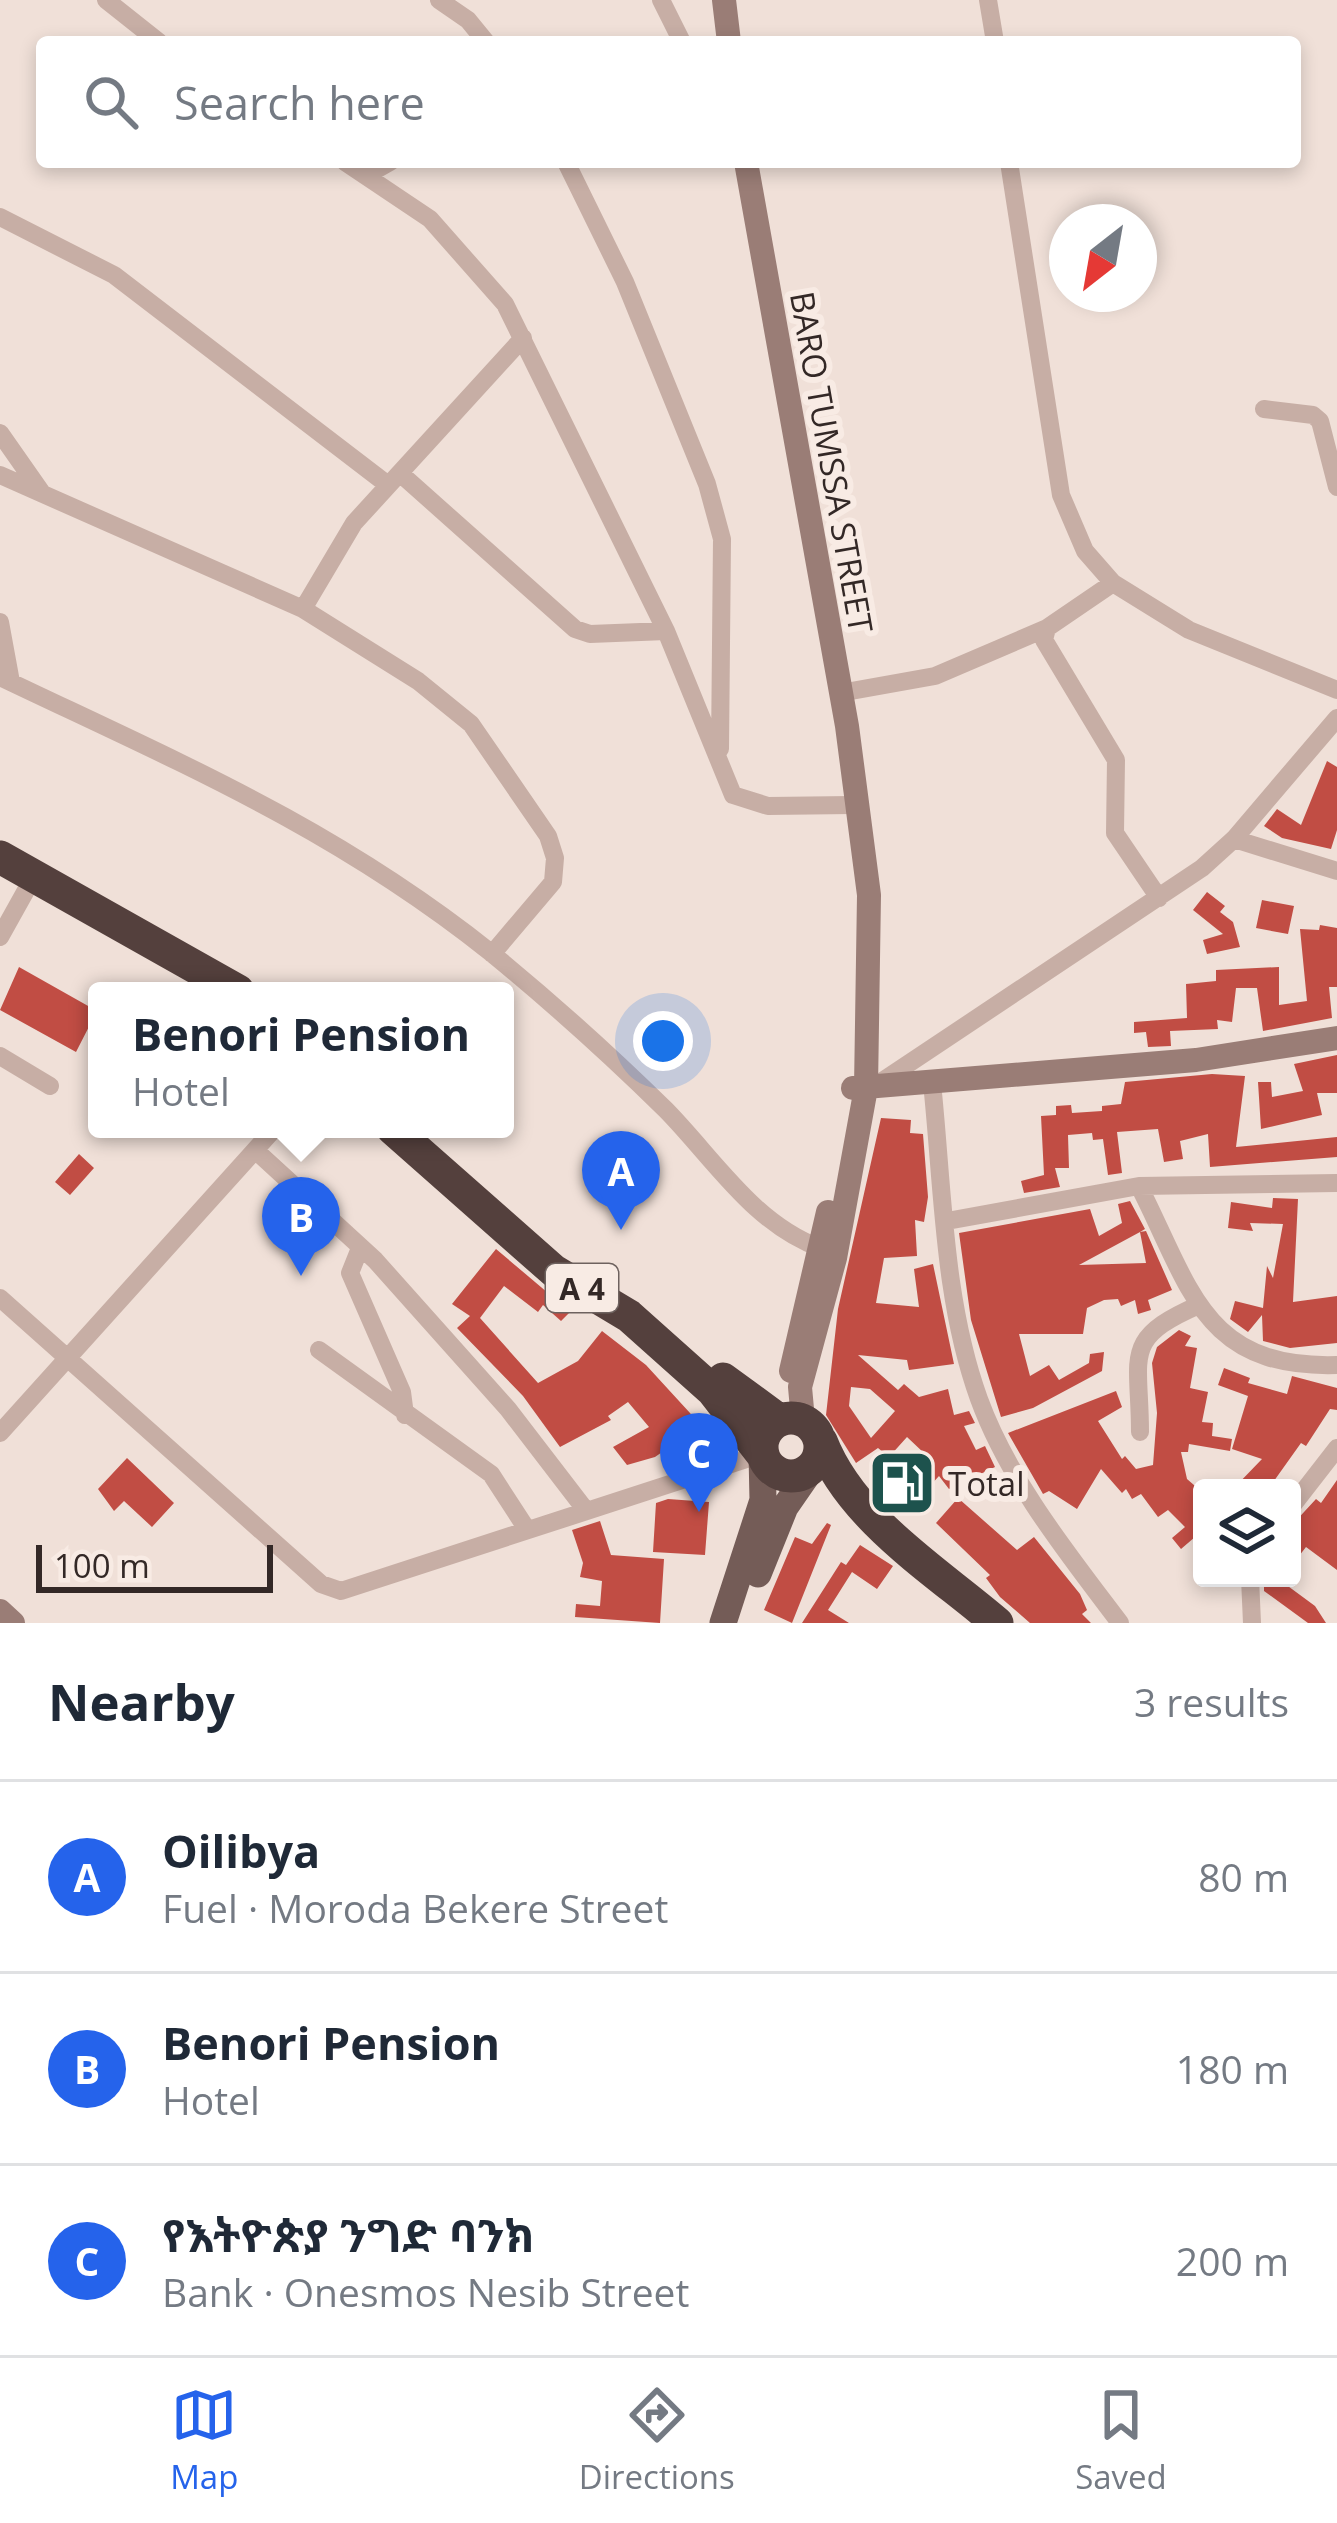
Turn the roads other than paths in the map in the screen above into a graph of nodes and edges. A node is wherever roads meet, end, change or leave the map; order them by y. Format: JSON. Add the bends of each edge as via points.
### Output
{"nodes":[{"id":1,"x":106,"y":0,"type":"edge"},
{"id":2,"x":661,"y":0,"type":"edge"},
{"id":3,"x":724,"y":0,"type":"edge"},
{"id":4,"x":988,"y":0,"type":"edge"},
{"id":5,"x":454,"y":3,"type":"edge"},
{"id":6,"x":151,"y":36,"type":"edge"},
{"id":7,"x":481,"y":36,"type":"edge"},
{"id":8,"x":679,"y":36,"type":"edge"},
{"id":9,"x":728,"y":36,"type":"edge"},
{"id":10,"x":994,"y":36,"type":"edge"},
{"id":11,"x":356,"y":168,"type":"edge"},
{"id":12,"x":379,"y":168,"type":"edge"},
{"id":13,"x":569,"y":168,"type":"edge"},
{"id":14,"x":747,"y":168,"type":"edge"},
{"id":15,"x":1010,"y":168,"type":"edge"},
{"id":16,"x":367,"y":175,"type":"junction"},
{"id":17,"x":0,"y":217,"type":"edge"},
{"id":18,"x":523,"y":338,"type":"junction"},
{"id":19,"x":1264,"y":410,"type":"dead end"},
{"id":20,"x":0,"y":433,"type":"edge"},
{"id":21,"x":0,"y":475,"type":"edge"},
{"id":22,"x":395,"y":480,"type":"junction"},
{"id":23,"x":1337,"y":487,"type":"edge"},
{"id":24,"x":50,"y":502,"type":"junction"},
{"id":25,"x":1113,"y":583,"type":"junction"},
{"id":26,"x":303,"y":609,"type":"junction"},
{"id":27,"x":0,"y":622,"type":"edge"},
{"id":28,"x":1047,"y":628,"type":"junction"},
{"id":29,"x":666,"y":632,"type":"junction"},
{"id":30,"x":6,"y":680,"type":"edge"},
{"id":31,"x":1337,"y":690,"type":"edge"},
{"id":32,"x":840,"y":693,"type":"junction"},
{"id":33,"x":1337,"y":718,"type":"edge"},
{"id":34,"x":719,"y":760,"type":"junction"},
{"id":35,"x":853,"y":774,"type":"junction"},
{"id":36,"x":852,"y":805,"type":"junction"},
{"id":37,"x":1234,"y":839,"type":"junction"},
{"id":38,"x":0,"y":857,"type":"edge"},
{"id":39,"x":1337,"y":871,"type":"edge"},
{"id":40,"x":19,"y":884,"type":"edge"},
{"id":41,"x":1160,"y":898,"type":"junction"},
{"id":42,"x":0,"y":937,"type":"edge"},
{"id":43,"x":492,"y":954,"type":"junction"},
{"id":44,"x":181,"y":982,"type":"edge"},
{"id":45,"x":220,"y":982,"type":"edge"},
{"id":46,"x":1337,"y":1038,"type":"edge"},
{"id":47,"x":0,"y":1056,"type":"edge"},
{"id":48,"x":932,"y":1083,"type":"junction"},
{"id":49,"x":50,"y":1086,"type":"dead end"},
{"id":50,"x":863,"y":1088,"type":"junction"},
{"id":51,"x":266,"y":1138,"type":"edge"},
{"id":52,"x":404,"y":1138,"type":"edge"},
{"id":53,"x":433,"y":1138,"type":"edge"},
{"id":54,"x":255,"y":1150,"type":"junction"},
{"id":55,"x":1337,"y":1184,"type":"edge"},
{"id":56,"x":1139,"y":1186,"type":"junction"},
{"id":57,"x":947,"y":1221,"type":"junction"},
{"id":58,"x":360,"y":1248,"type":"junction"},
{"id":59,"x":820,"y":1248,"type":"junction"},
{"id":60,"x":560,"y":1264,"type":"junction"},
{"id":61,"x":0,"y":1298,"type":"edge"},
{"id":62,"x":1199,"y":1305,"type":"junction"},
{"id":63,"x":319,"y":1350,"type":"dead end"},
{"id":64,"x":68,"y":1357,"type":"junction"},
{"id":65,"x":1337,"y":1365,"type":"edge"},
{"id":66,"x":405,"y":1415,"type":"junction"},
{"id":67,"x":1140,"y":1432,"type":"dead end"},
{"id":68,"x":0,"y":1433,"type":"edge"},
{"id":69,"x":793,"y":1447,"type":"junction"},
{"id":70,"x":1337,"y":1448,"type":"edge"},
{"id":71,"x":1301,"y":1494,"type":"edge"},
{"id":72,"x":584,"y":1508,"type":"junction"},
{"id":73,"x":526,"y":1528,"type":"junction"},
{"id":74,"x":1250,"y":1587,"type":"edge"},
{"id":75,"x":743,"y":1589,"type":"junction"},
{"id":76,"x":0,"y":1611,"type":"edge"},
{"id":77,"x":13,"y":1623,"type":"edge"},
{"id":78,"x":723,"y":1623,"type":"edge"},
{"id":79,"x":739,"y":1623,"type":"edge"},
{"id":80,"x":997,"y":1623,"type":"edge"},
{"id":81,"x":1120,"y":1623,"type":"edge"},
{"id":82,"x":1252,"y":1623,"type":"edge"}],
"edges":[{"from":1,"to":6,"type":"street"},
{"from":2,"to":8,"type":"street"},
{"from":3,"to":9,"type":"street"},
{"from":4,"to":10,"type":"street"},
{"from":5,"to":7,"type":"street"},
{"from":11,"to":16,"type":"street"},
{"from":12,"to":16,"type":"street"},
{"from":13,"to":34,"type":"street","via":[[625,282],[722,538]]},
{"from":14,"to":32,"type":"street","name":"BARO TUMSSA STREET"},
{"from":15,"to":25,"type":"street","via":[[1061,495],[1084,551]]},
{"from":16,"to":18,"type":"street","via":[[430,219],[505,304]]},
{"from":17,"to":22,"type":"street","via":[[114,275]]},
{"from":18,"to":22,"type":"street"},
{"from":18,"to":29,"type":"street"},
{"from":19,"to":23,"type":"street","via":[[1320,421]]},
{"from":20,"to":24,"type":"street"},
{"from":21,"to":24,"type":"street"},
{"from":22,"to":26,"type":"street","via":[[334,549]]},
{"from":22,"to":29,"type":"street","via":[[575,629]]},
{"from":24,"to":26,"type":"street"},
{"from":25,"to":28,"type":"street"},
{"from":25,"to":31,"type":"street","via":[[1189,630]]},
{"from":26,"to":43,"type":"street","via":[[471,724],[548,836],[553,882]]},
{"from":27,"to":30,"type":"street"},
{"from":28,"to":32,"type":"street","via":[[935,676]]},
{"from":28,"to":41,"type":"street","via":[[1047,652],[1115,760],[1115,833]]},
{"from":29,"to":34,"type":"street"},
{"from":30,"to":43,"type":"street","via":[[325,835]]},
{"from":32,"to":35,"type":"street","name":"BARO TUMSSA STREET"},
{"from":33,"to":37,"type":"street"},
{"from":34,"to":36,"type":"street","via":[[743,802]]},
{"from":35,"to":36,"type":"street","name":"BARO TUMSSA STREET"},
{"from":35,"to":50,"type":"street","name":"BARO TUMSSA STREET","via":[[869,895]]},
{"from":36,"to":50,"type":"street","name":"BARO TUMSSA STREET"},
{"from":37,"to":39,"type":"street"},
{"from":37,"to":41,"type":"street"},
{"from":38,"to":40,"type":"highway"},
{"from":40,"to":42,"type":"street"},
{"from":40,"to":44,"type":"highway"},
{"from":40,"to":45,"type":"highway"},
{"from":41,"to":50,"type":"street"},
{"from":43,"to":59,"type":"street","via":[[661,1106],[773,1224]]},
{"from":46,"to":48,"type":"street","via":[[1196,1060]]},
{"from":47,"to":49,"type":"street"},
{"from":48,"to":50,"type":"street"},
{"from":48,"to":57,"type":"street"},
{"from":50,"to":59,"type":"street","name":"BARO TUMSSA STREET"},
{"from":50,"to":69,"type":"street","name":"BARO TUMSSA STREET"},
{"from":51,"to":54,"type":"street"},
{"from":52,"to":60,"type":"highway","number":"A 4"},
{"from":53,"to":60,"type":"highway","number":"A 4"},
{"from":54,"to":58,"type":"street"},
{"from":54,"to":64,"type":"street"},
{"from":55,"to":56,"type":"street"},
{"from":56,"to":57,"type":"street"},
{"from":56,"to":62,"type":"street"},
{"from":57,"to":81,"type":"street","via":[[958,1318],[980,1402],[1022,1485]]},
{"from":58,"to":66,"type":"street","via":[[350,1273]]},
{"from":58,"to":72,"type":"street","via":[[508,1409]]},
{"from":59,"to":69,"type":"street","name":"BARO TUMSSA STREET","via":[[797,1329]]},
{"from":60,"to":69,"type":"highway","number":"A 4","via":[[633,1310],[713,1391]]},
{"from":61,"to":64,"type":"street"},
{"from":62,"to":65,"type":"street","via":[[1247,1352],[1300,1366]]},
{"from":62,"to":67,"type":"street","via":[[1153,1327],[1142,1342]]},
{"from":63,"to":66,"type":"street"},
{"from":64,"to":68,"type":"street"},
{"from":64,"to":73,"type":"street","via":[[331,1589],[361,1586]]},
{"from":66,"to":73,"type":"street","via":[[491,1474]]},
{"from":69,"to":72,"type":"street"},
{"from":69,"to":75,"type":"main road"},
{"from":69,"to":75,"type":"main road","via":[[764,1500]]},
{"from":69,"to":80,"type":"highway","number":"A 4"},
{"from":70,"to":71,"type":"street"},
{"from":72,"to":73,"type":"street"},
{"from":74,"to":82,"type":"street"},
{"from":75,"to":78,"type":"main road"},
{"from":75,"to":79,"type":"main road"},
{"from":76,"to":77,"type":"street"}]}
